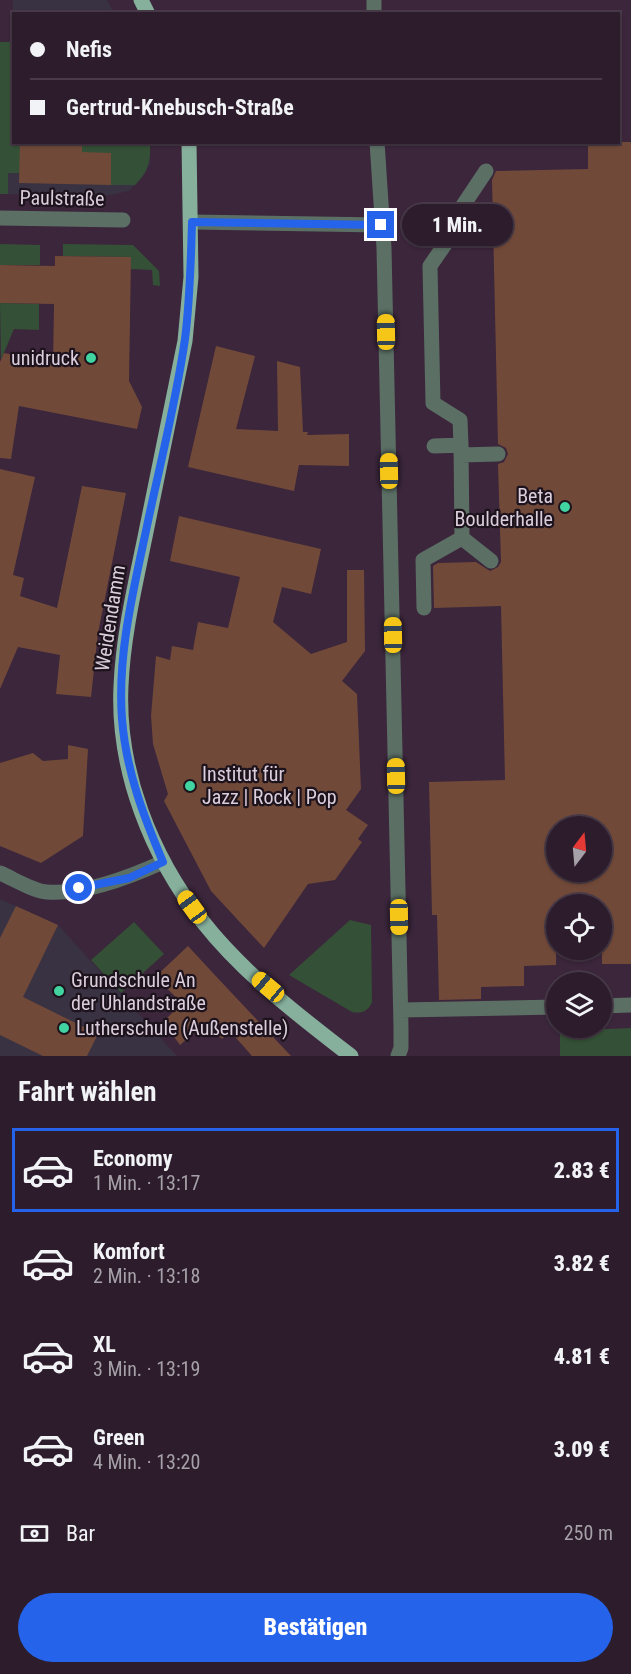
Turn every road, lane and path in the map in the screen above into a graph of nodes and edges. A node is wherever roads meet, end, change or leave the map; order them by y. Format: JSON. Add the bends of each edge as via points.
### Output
{"nodes":[{"id":1,"x":189,"y":144,"type":"edge"},
{"id":2,"x":377,"y":144,"type":"edge"},
{"id":3,"x":486,"y":171,"type":"dead end"},
{"id":4,"x":0,"y":218,"type":"edge"},
{"id":5,"x":123,"y":220,"type":"dead end"},
{"id":6,"x":192,"y":222,"type":"junction"},
{"id":7,"x":381,"y":225,"type":"junction"},
{"id":8,"x":421,"y":225,"type":"dead end"},
{"id":9,"x":450,"y":225,"type":"junction"},
{"id":10,"x":425,"y":446,"type":"dead end"},
{"id":11,"x":461,"y":450,"type":"junction"},
{"id":12,"x":498,"y":454,"type":"dead end"},
{"id":13,"x":462,"y":538,"type":"junction"},
{"id":14,"x":491,"y":561,"type":"dead end"},
{"id":15,"x":424,"y":608,"type":"dead end"},
{"id":16,"x":163,"y":862,"type":"junction"},
{"id":17,"x":0,"y":873,"type":"edge"},
{"id":18,"x":631,"y":1005,"type":"edge"},
{"id":19,"x":612,"y":1006,"type":"edge"},
{"id":20,"x":546,"y":1007,"type":"edge"},
{"id":21,"x":401,"y":1010,"type":"junction"},
{"id":22,"x":351,"y":1056,"type":"edge"},
{"id":23,"x":398,"y":1056,"type":"edge"}],
"edges":[{"from":1,"to":6,"type":"main road","name":"Weidendamm"},
{"from":2,"to":7,"type":"street"},
{"from":3,"to":9,"type":"street"},
{"from":4,"to":5,"type":"street","name":"Paulstraße"},
{"from":6,"to":7,"type":"street"},
{"from":6,"to":16,"type":"main road","name":"Weidendamm","via":[[184,341],[130,611],[121,687],[133,783]]},
{"from":7,"to":21,"type":"street","via":[[385,260]]},
{"from":8,"to":9,"type":"street"},
{"from":9,"to":11,"type":"street","via":[[450,237],[430,266],[433,403],[460,420]]},
{"from":10,"to":11,"type":"street"},
{"from":11,"to":12,"type":"street"},
{"from":11,"to":13,"type":"street"},
{"from":13,"to":14,"type":"street"},
{"from":13,"to":15,"type":"street","via":[[423,560]]},
{"from":16,"to":17,"type":"street","via":[[129,878],[46,892]]},
{"from":16,"to":22,"type":"main road","name":"Weidendamm","via":[[204,923],[252,974]]},
{"from":18,"to":19,"type":"street"},
{"from":20,"to":21,"type":"street"},
{"from":21,"to":23,"type":"street"}]}
